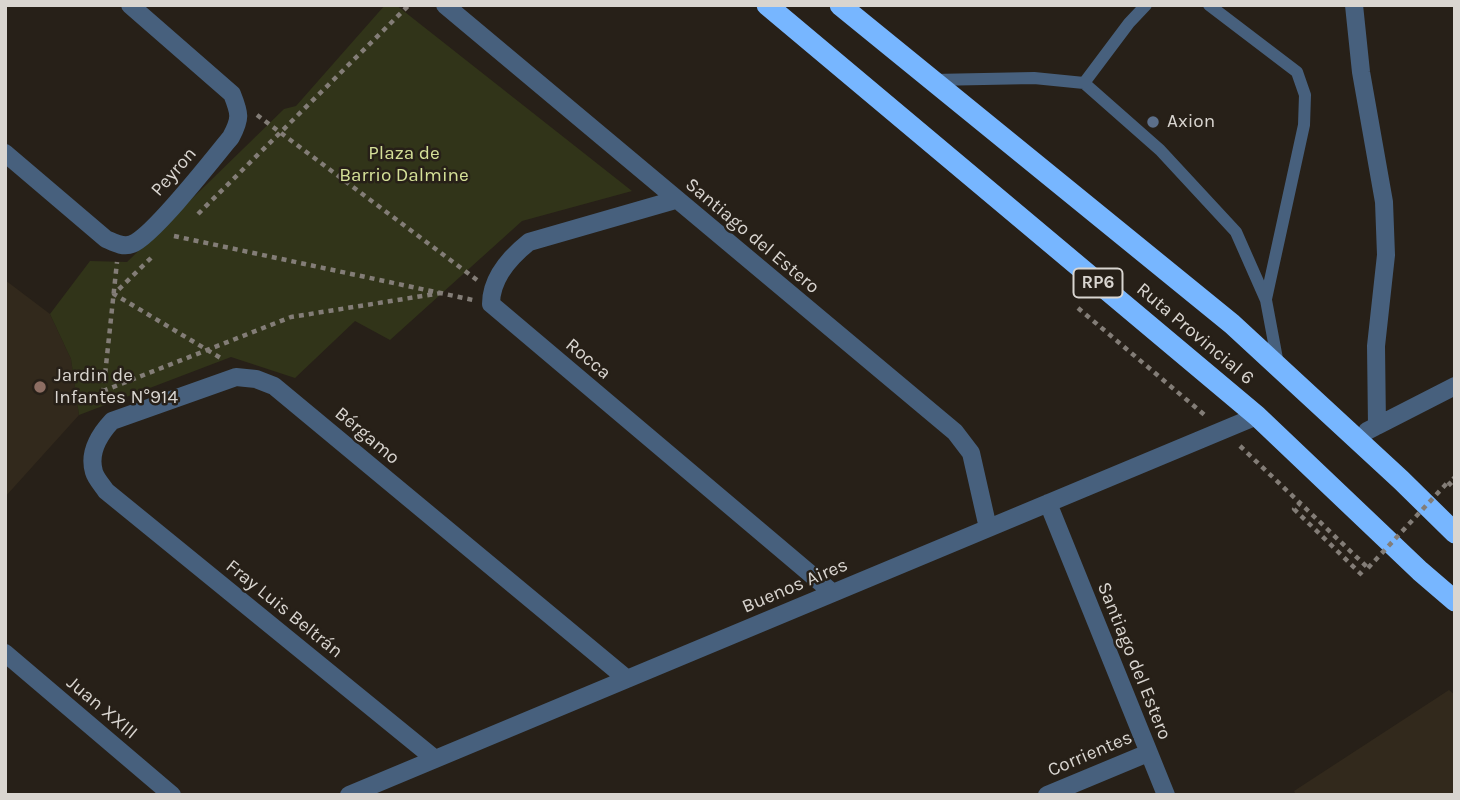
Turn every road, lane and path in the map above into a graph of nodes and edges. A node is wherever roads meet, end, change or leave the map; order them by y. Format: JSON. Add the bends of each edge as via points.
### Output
{"nodes":[{"id":1,"x":130,"y":5,"type":"edge"},
{"id":2,"x":409,"y":5,"type":"edge"},
{"id":3,"x":445,"y":5,"type":"edge"},
{"id":4,"x":767,"y":5,"type":"edge"},
{"id":5,"x":1146,"y":5,"type":"edge"},
{"id":6,"x":1209,"y":5,"type":"edge"},
{"id":7,"x":1354,"y":5,"type":"edge"},
{"id":8,"x":850,"y":10,"type":"edge"},
{"id":9,"x":931,"y":80,"type":"junction"},
{"id":10,"x":1084,"y":83,"type":"junction"},
{"id":11,"x":232,"y":94,"type":"junction"},
{"id":12,"x":280,"y":133,"type":"junction"},
{"id":13,"x":5,"y":153,"type":"edge"},
{"id":14,"x":675,"y":200,"type":"junction"},
{"id":15,"x":194,"y":218,"type":"dead end"},
{"id":16,"x":184,"y":227,"type":"dead end"},
{"id":17,"x":151,"y":230,"type":"junction"},
{"id":18,"x":175,"y":236,"type":"junction"},
{"id":19,"x":113,"y":242,"type":"junction"},
{"id":20,"x":165,"y":246,"type":"dead end"},
{"id":21,"x":155,"y":256,"type":"dead end"},
{"id":22,"x":442,"y":293,"type":"junction"},
{"id":23,"x":114,"y":294,"type":"junction"},
{"id":24,"x":491,"y":298,"type":"junction"},
{"id":25,"x":1266,"y":300,"type":"junction"},
{"id":26,"x":1078,"y":309,"type":"dead end"},
{"id":27,"x":208,"y":350,"type":"junction"},
{"id":28,"x":1279,"y":367,"type":"junction"},
{"id":29,"x":256,"y":379,"type":"junction"},
{"id":30,"x":1455,"y":386,"type":"edge"},
{"id":31,"x":103,"y":391,"type":"junction"},
{"id":32,"x":1257,"y":416,"type":"junction"},
{"id":33,"x":1377,"y":426,"type":"junction"},
{"id":34,"x":1223,"y":430,"type":"junction"},
{"id":35,"x":98,"y":435,"type":"junction"},
{"id":36,"x":1354,"y":437,"type":"junction"},
{"id":37,"x":1455,"y":489,"type":"edge"},
{"id":38,"x":1048,"y":503,"type":"junction"},
{"id":39,"x":1300,"y":503,"type":"junction"},
{"id":40,"x":988,"y":528,"type":"junction"},
{"id":41,"x":1455,"y":533,"type":"edge"},
{"id":42,"x":1420,"y":571,"type":"junction"},
{"id":43,"x":1362,"y":575,"type":"dead end"},
{"id":44,"x":833,"y":593,"type":"junction"},
{"id":45,"x":1455,"y":601,"type":"edge"},
{"id":46,"x":1455,"y":614,"type":"edge"},
{"id":47,"x":5,"y":653,"type":"edge"},
{"id":48,"x":627,"y":678,"type":"junction"},
{"id":49,"x":1148,"y":753,"type":"junction"},
{"id":50,"x":435,"y":759,"type":"junction"},
{"id":51,"x":172,"y":795,"type":"edge"},
{"id":52,"x":349,"y":795,"type":"edge"},
{"id":53,"x":1047,"y":795,"type":"edge"},
{"id":54,"x":1166,"y":795,"type":"edge"}],
"edges":[{"from":1,"to":11,"type":"street"},
{"from":2,"to":12,"type":"path"},
{"from":3,"to":14,"type":"street","name":"Santiago del Estero"},
{"from":4,"to":32,"type":"highway","name":"Ruta Provincial 6","number":"RP6"},
{"from":5,"to":10,"type":"lane"},
{"from":6,"to":25,"type":"lane","via":[[1297,72],[1305,95],[1304,125]]},
{"from":7,"to":33,"type":"street","via":[[1384,202],[1386,255],[1376,345]]},
{"from":8,"to":9,"type":"highway","name":"Ruta Provincial 6","number":"RP6"},
{"from":9,"to":10,"type":"lane","via":[[1034,78]]},
{"from":9,"to":28,"type":"highway","name":"Ruta Provincial 6","number":"RP6"},
{"from":10,"to":25,"type":"lane","via":[[1160,150],[1236,232]]},
{"from":11,"to":12,"type":"path"},
{"from":11,"to":17,"type":"street","name":"Peyron","via":[[240,112],[232,137]]},
{"from":12,"to":15,"type":"path"},
{"from":12,"to":24,"type":"path"},
{"from":13,"to":19,"type":"street"},
{"from":14,"to":24,"type":"street","via":[[529,242],[510,258]]},
{"from":14,"to":40,"type":"street","name":"Santiago del Estero","via":[[964,441],[971,453]]},
{"from":16,"to":18,"type":"path"},
{"from":17,"to":18,"type":"path"},
{"from":17,"to":19,"type":"street","name":"Peyron","via":[[131,245]]},
{"from":18,"to":20,"type":"path"},
{"from":18,"to":22,"type":"path"},
{"from":19,"to":23,"type":"path"},
{"from":21,"to":23,"type":"path"},
{"from":22,"to":24,"type":"path"},
{"from":22,"to":27,"type":"path","via":[[291,317]]},
{"from":23,"to":27,"type":"path"},
{"from":23,"to":31,"type":"path"},
{"from":24,"to":44,"type":"street","name":"Rocca"},
{"from":25,"to":28,"type":"lane"},
{"from":26,"to":34,"type":"path"},
{"from":27,"to":29,"type":"path"},
{"from":27,"to":31,"type":"path"},
{"from":28,"to":36,"type":"highway","name":"Ruta Provincial 6","number":"RP6"},
{"from":29,"to":35,"type":"street","via":[[236,377],[112,421]]},
{"from":29,"to":48,"type":"street","name":"Bérgamo","via":[[284,394]]},
{"from":30,"to":33,"type":"street"},
{"from":31,"to":35,"type":"path"},
{"from":32,"to":34,"type":"street","name":"Buenos Aires"},
{"from":32,"to":42,"type":"highway","name":"Ruta Provincial 6","number":"RP6"},
{"from":33,"to":36,"type":"street"},
{"from":34,"to":38,"type":"street","name":"Buenos Aires"},
{"from":34,"to":39,"type":"path"},
{"from":35,"to":50,"type":"street","name":"Fray Luis Beltrán","via":[[94,473],[106,491]]},
{"from":36,"to":41,"type":"highway","name":"Ruta Provincial 6","number":"RP6"},
{"from":37,"to":39,"type":"path","bridge":true,"via":[[1448,482],[1368,568]]},
{"from":38,"to":40,"type":"street","name":"Buenos Aires"},
{"from":38,"to":49,"type":"street","name":"Santiago del Estero"},
{"from":39,"to":43,"type":"path","via":[[1294,509]]},
{"from":40,"to":44,"type":"street","name":"Buenos Aires"},
{"from":42,"to":45,"type":"highway","name":"Ruta Provincial 6","number":"RP6"},
{"from":42,"to":46,"type":"highway"},
{"from":44,"to":48,"type":"street","name":"Buenos Aires"},
{"from":47,"to":51,"type":"street","name":"Juan XXIII"},
{"from":48,"to":50,"type":"street","name":"Buenos Aires"},
{"from":49,"to":53,"type":"street","name":"Corrientes"},
{"from":49,"to":54,"type":"street","name":"Santiago del Estero"},
{"from":50,"to":52,"type":"street","name":"Buenos Aires"}]}
